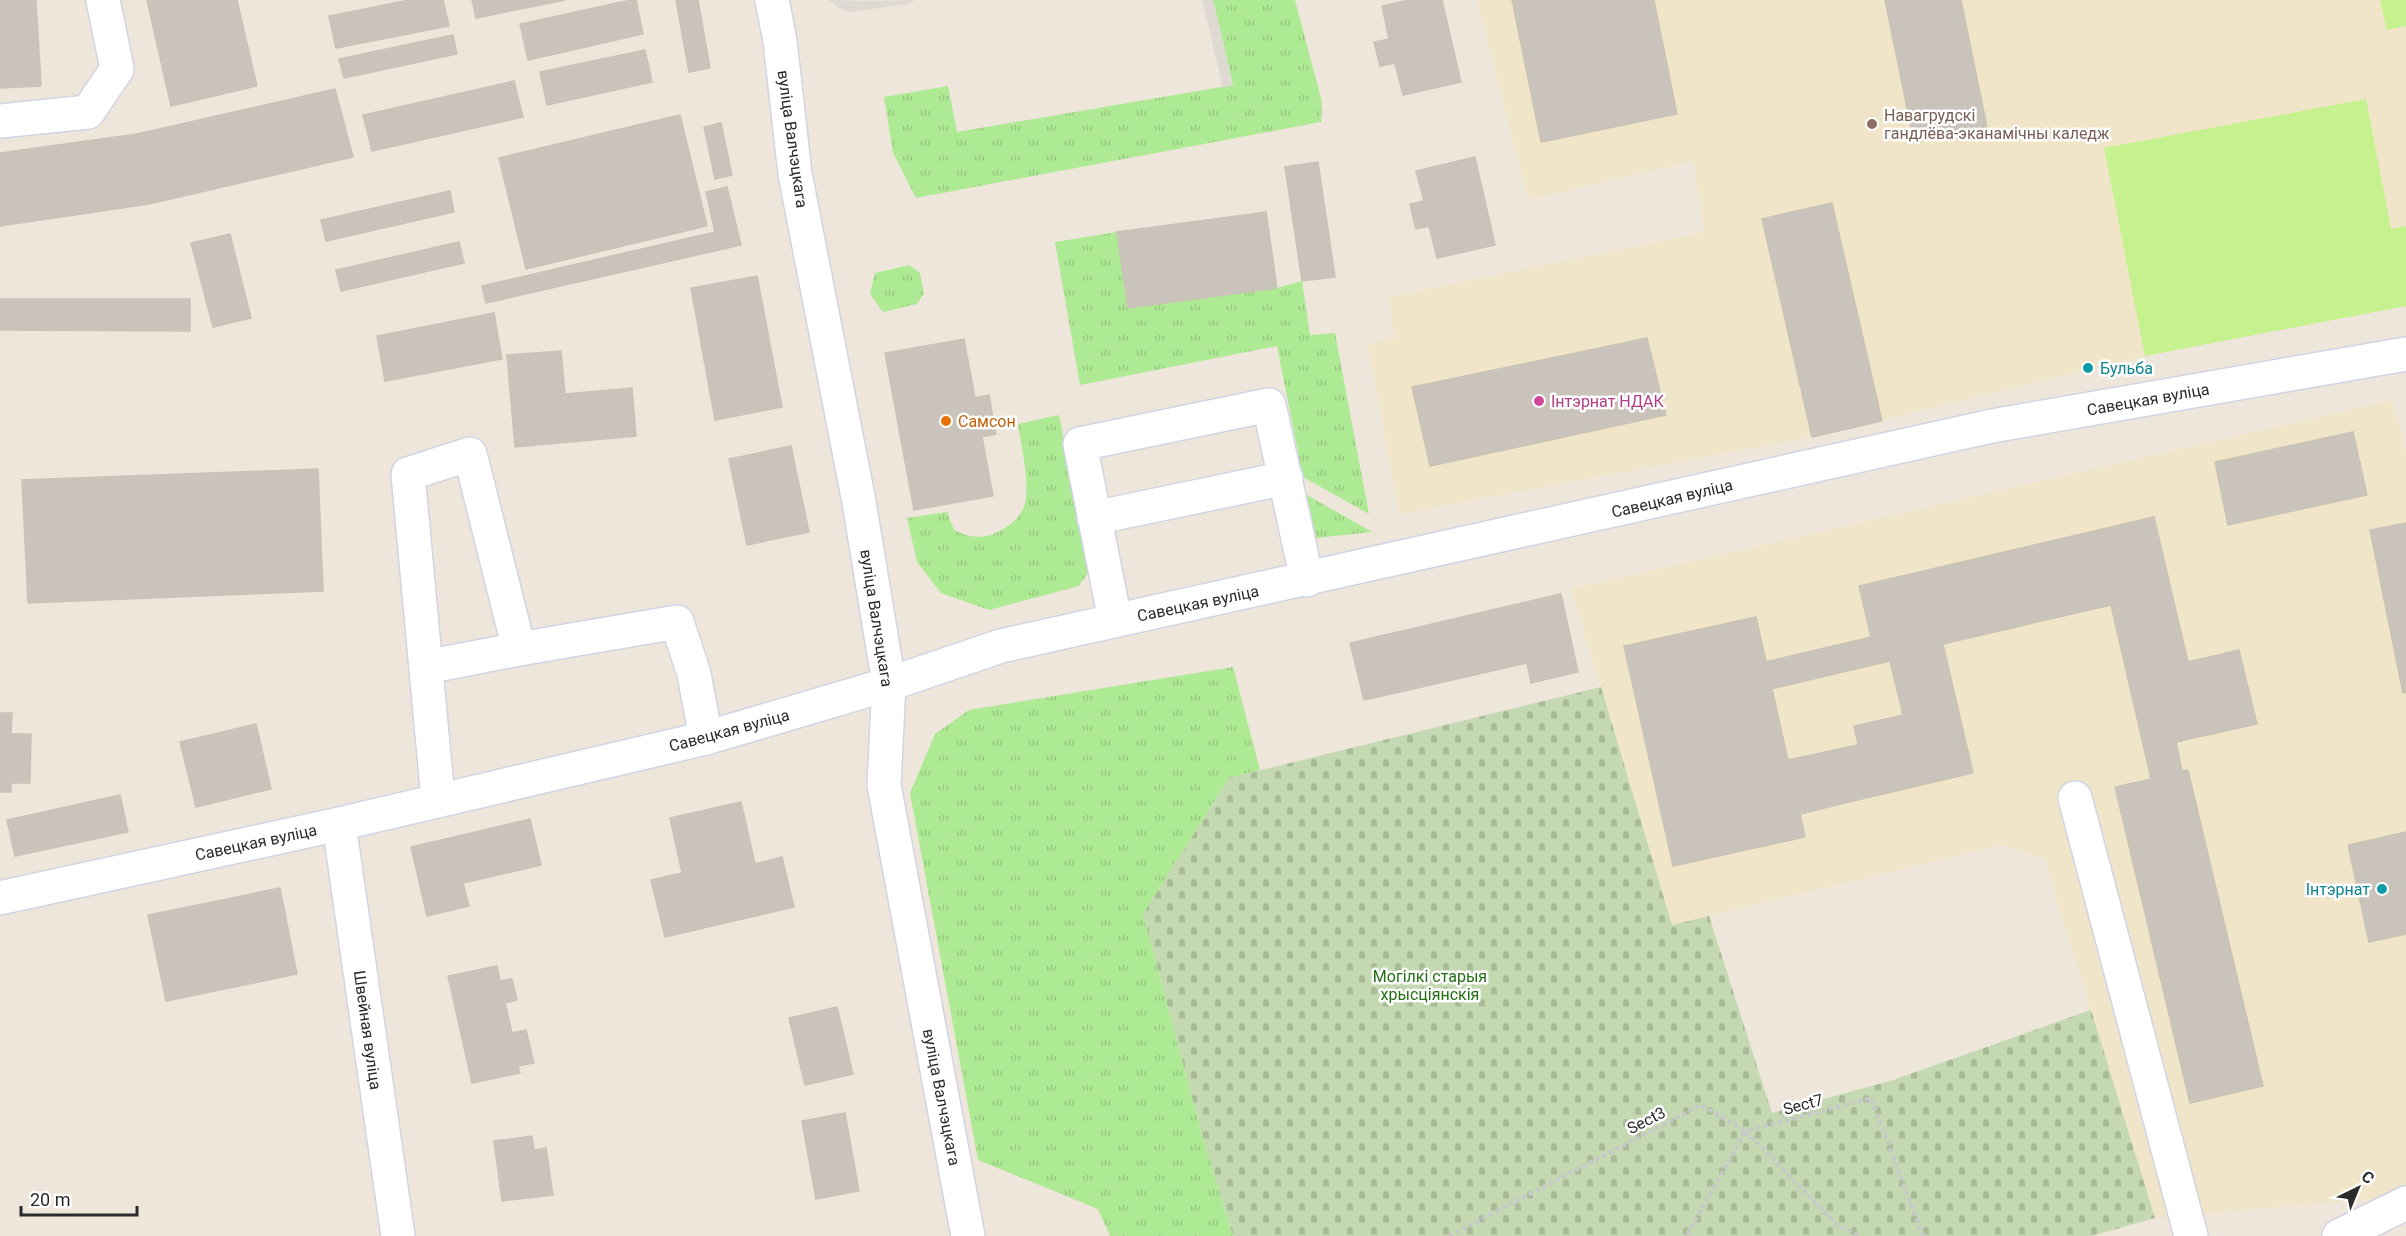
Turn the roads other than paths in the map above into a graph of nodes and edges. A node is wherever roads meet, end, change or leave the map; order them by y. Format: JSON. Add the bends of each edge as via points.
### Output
{"nodes":[{"id":1,"x":103,"y":0,"type":"edge"},
{"id":2,"x":772,"y":0,"type":"edge"},
{"id":3,"x":0,"y":121,"type":"edge"},
{"id":4,"x":2406,"y":354,"type":"edge"},
{"id":5,"x":1286,"y":478,"type":"junction"},
{"id":6,"x":1094,"y":518,"type":"junction"},
{"id":7,"x":1307,"y":580,"type":"junction"},
{"id":8,"x":1115,"y":620,"type":"junction"},
{"id":9,"x":519,"y":649,"type":"junction"},
{"id":10,"x":426,"y":667,"type":"junction"},
{"id":11,"x":889,"y":684,"type":"junction"},
{"id":12,"x":706,"y":738,"type":"junction"},
{"id":13,"x":2075,"y":798,"type":"dead end"},
{"id":14,"x":438,"y":799,"type":"junction"},
{"id":15,"x":339,"y":824,"type":"junction"},
{"id":16,"x":0,"y":898,"type":"edge"},
{"id":17,"x":2406,"y":1203,"type":"edge"},
{"id":18,"x":398,"y":1236,"type":"edge"},
{"id":19,"x":968,"y":1236,"type":"edge"},
{"id":20,"x":2191,"y":1236,"type":"edge"},
{"id":21,"x":2339,"y":1236,"type":"edge"}],
"edges":[{"from":1,"to":3,"type":"street","via":[[117,69],[88,112]]},
{"from":2,"to":11,"type":"street","name":"вуліца Валчэцкага","via":[[795,174],[859,502]]},
{"from":4,"to":7,"type":"street","name":"Савецкая вуліца","via":[[1992,426]]},
{"from":5,"to":6,"type":"street"},
{"from":5,"to":6,"type":"street","via":[[1269,405],[1080,444]]},
{"from":5,"to":7,"type":"street"},
{"from":6,"to":8,"type":"street"},
{"from":7,"to":8,"type":"street","name":"Савецкая вуліца"},
{"from":8,"to":11,"type":"street","name":"Савецкая вуліца","via":[[1001,646]]},
{"from":9,"to":10,"type":"street"},
{"from":9,"to":10,"type":"street","via":[[471,454],[408,474]]},
{"from":9,"to":12,"type":"street","via":[[677,622],[694,674]]},
{"from":10,"to":14,"type":"street"},
{"from":11,"to":12,"type":"street","name":"Савецкая вуліца"},
{"from":11,"to":19,"type":"street","name":"вуліца Валчэцкага","via":[[884,785]]},
{"from":12,"to":14,"type":"street","name":"Савецкая вуліца"},
{"from":13,"to":20,"type":"street"},
{"from":14,"to":15,"type":"street","name":"Савецкая вуліца"},
{"from":15,"to":16,"type":"street","name":"Савецкая вуліца"},
{"from":15,"to":18,"type":"street","name":"Швейная вуліца"},
{"from":17,"to":21,"type":"street"}]}
